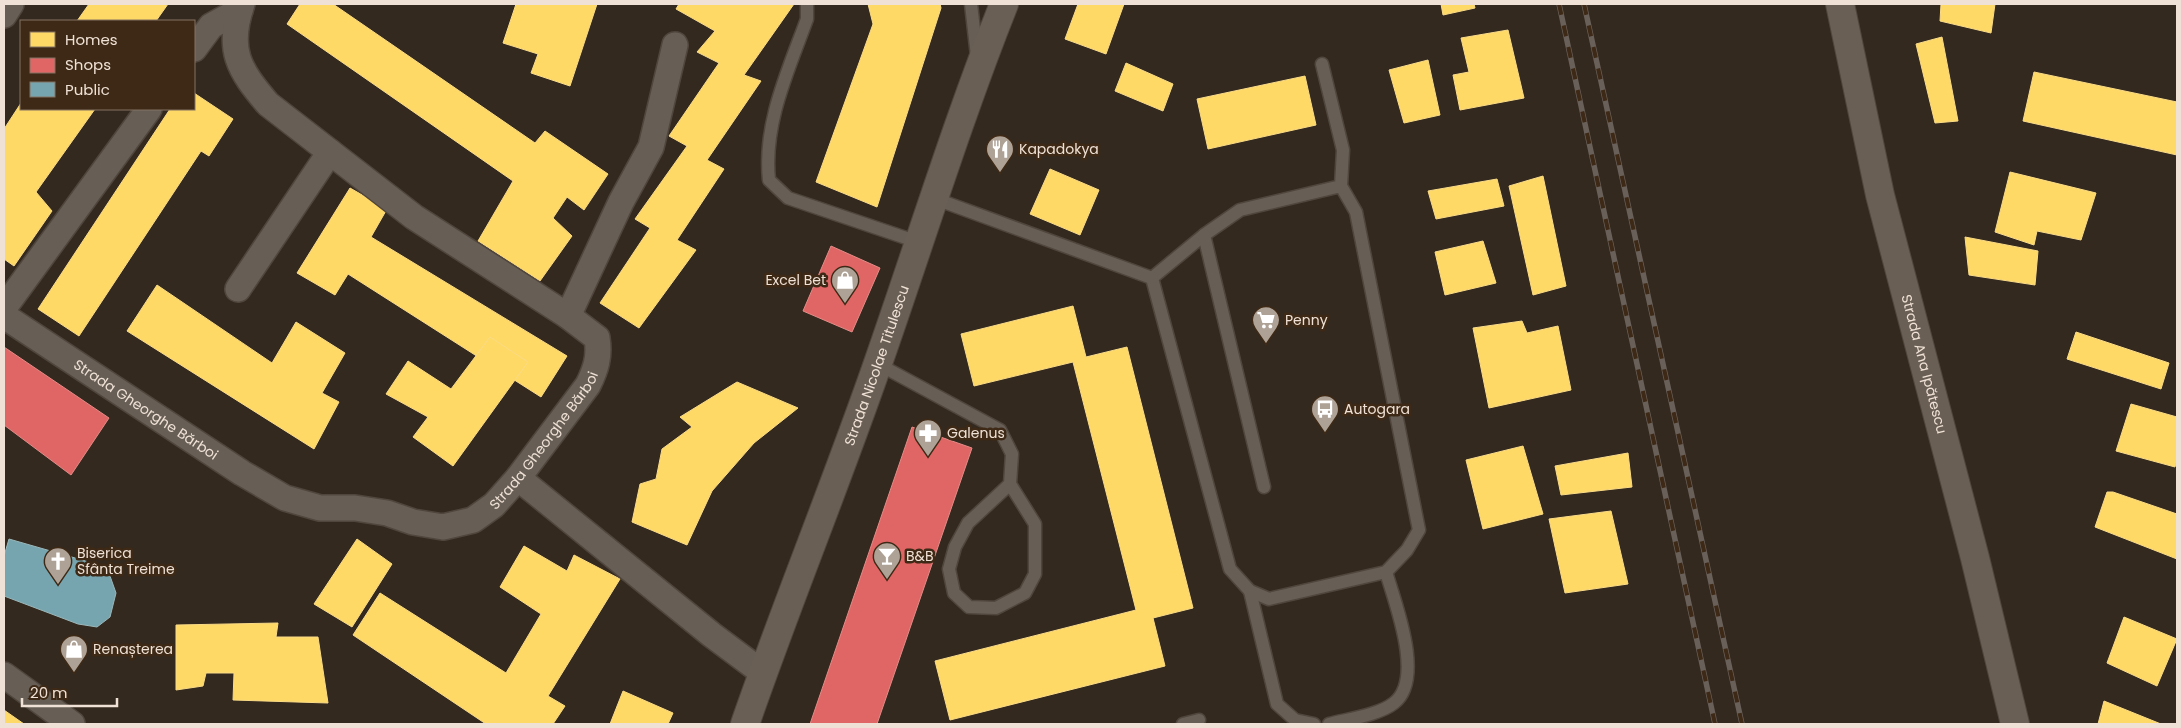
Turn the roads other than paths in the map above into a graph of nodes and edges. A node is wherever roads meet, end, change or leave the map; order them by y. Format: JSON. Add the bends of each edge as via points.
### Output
{"nodes":[{"id":1,"x":11,"y":4,"type":"edge"},
{"id":2,"x":807,"y":4,"type":"edge"},
{"id":3,"x":971,"y":4,"type":"edge"},
{"id":4,"x":1004,"y":4,"type":"edge"},
{"id":5,"x":1840,"y":4,"type":"edge"},
{"id":6,"x":241,"y":7,"type":"edge"},
{"id":7,"x":4,"y":15,"type":"edge"},
{"id":8,"x":675,"y":45,"type":"dead end"},
{"id":9,"x":195,"y":48,"type":"edge"},
{"id":10,"x":1322,"y":64,"type":"dead end"},
{"id":11,"x":978,"y":69,"type":"junction"},
{"id":12,"x":148,"y":110,"type":"edge"},
{"id":13,"x":330,"y":152,"type":"junction"},
{"id":14,"x":1341,"y":186,"type":"junction"},
{"id":15,"x":933,"y":198,"type":"junction"},
{"id":16,"x":1204,"y":235,"type":"junction"},
{"id":17,"x":918,"y":242,"type":"junction"},
{"id":18,"x":1152,"y":278,"type":"junction"},
{"id":19,"x":238,"y":289,"type":"dead end"},
{"id":20,"x":4,"y":308,"type":"edge"},
{"id":21,"x":4,"y":316,"type":"edge"},
{"id":22,"x":568,"y":316,"type":"junction"},
{"id":23,"x":878,"y":364,"type":"junction"},
{"id":24,"x":518,"y":478,"type":"junction"},
{"id":25,"x":1010,"y":484,"type":"junction"},
{"id":26,"x":1264,"y":487,"type":"dead end"},
{"id":27,"x":1386,"y":572,"type":"junction"},
{"id":28,"x":1250,"y":591,"type":"junction"},
{"id":29,"x":763,"y":672,"type":"junction"},
{"id":30,"x":4,"y":675,"type":"edge"},
{"id":31,"x":1199,"y":720,"type":"dead end"},
{"id":32,"x":72,"y":724,"type":"edge"},
{"id":33,"x":745,"y":724,"type":"edge"},
{"id":34,"x":1183,"y":724,"type":"edge"},
{"id":35,"x":1314,"y":724,"type":"edge"},
{"id":36,"x":1329,"y":724,"type":"edge"},
{"id":37,"x":2015,"y":724,"type":"edge"}],
"edges":[{"from":1,"to":7,"type":"street"},
{"from":2,"to":17,"type":"lane","via":[[806,19],[770,123],[766,158],[768,180],[788,198]]},
{"from":3,"to":11,"type":"lane"},
{"from":4,"to":11,"type":"main road","name":"Strada Nicolae Titulescu"},
{"from":5,"to":37,"type":"main road","name":"Strada Ana Ipătescu","via":[[1880,195]]},
{"from":6,"to":9,"type":"street","via":[[211,26]]},
{"from":6,"to":13,"type":"street","name":"Strada Gheorghe Bărboi","via":[[236,37],[237,60],[250,82],[268,104]]},
{"from":8,"to":22,"type":"street","via":[[651,147],[621,202]]},
{"from":10,"to":14,"type":"lane","via":[[1343,150]]},
{"from":11,"to":15,"type":"main road","name":"Strada Nicolae Titulescu"},
{"from":12,"to":20,"type":"street"},
{"from":13,"to":19,"type":"street"},
{"from":13,"to":22,"type":"street","name":"Strada Gheorghe Bărboi","via":[[414,217]]},
{"from":14,"to":16,"type":"lane","via":[[1240,210]]},
{"from":14,"to":27,"type":"lane","via":[[1356,212],[1419,530],[1407,550]]},
{"from":15,"to":17,"type":"main road","name":"Strada Nicolae Titulescu"},
{"from":15,"to":18,"type":"lane"},
{"from":16,"to":18,"type":"lane"},
{"from":16,"to":26,"type":"lane"},
{"from":17,"to":23,"type":"main road","name":"Strada Nicolae Titulescu"},
{"from":18,"to":28,"type":"lane","via":[[1230,569]]},
{"from":21,"to":24,"type":"street","name":"Strada Gheorghe Bărboi","via":[[285,498],[320,508],[355,508],[387,513],[443,527],[473,520],[494,505]]},
{"from":22,"to":24,"type":"street","name":"Strada Gheorghe Bărboi","via":[[597,338],[596,370]]},
{"from":23,"to":25,"type":"lane","via":[[1000,430],[1012,454]]},
{"from":23,"to":29,"type":"main road","name":"Strada Nicolae Titulescu"},
{"from":24,"to":29,"type":"street","via":[[712,635]]},
{"from":25,"to":25,"type":"lane","via":[[968,523],[955,547],[949,569],[954,593],[969,607],[996,608],[1025,593],[1035,574],[1035,524]]},
{"from":27,"to":28,"type":"lane","via":[[1269,599]]},
{"from":27,"to":36,"type":"lane","via":[[1409,660],[1407,684],[1395,703],[1371,714]]},
{"from":28,"to":35,"type":"lane","via":[[1277,704],[1295,720]]},
{"from":29,"to":33,"type":"main road","name":"Strada Nicolae Titulescu"},
{"from":30,"to":32,"type":"street"},
{"from":31,"to":34,"type":"lane"}]}
